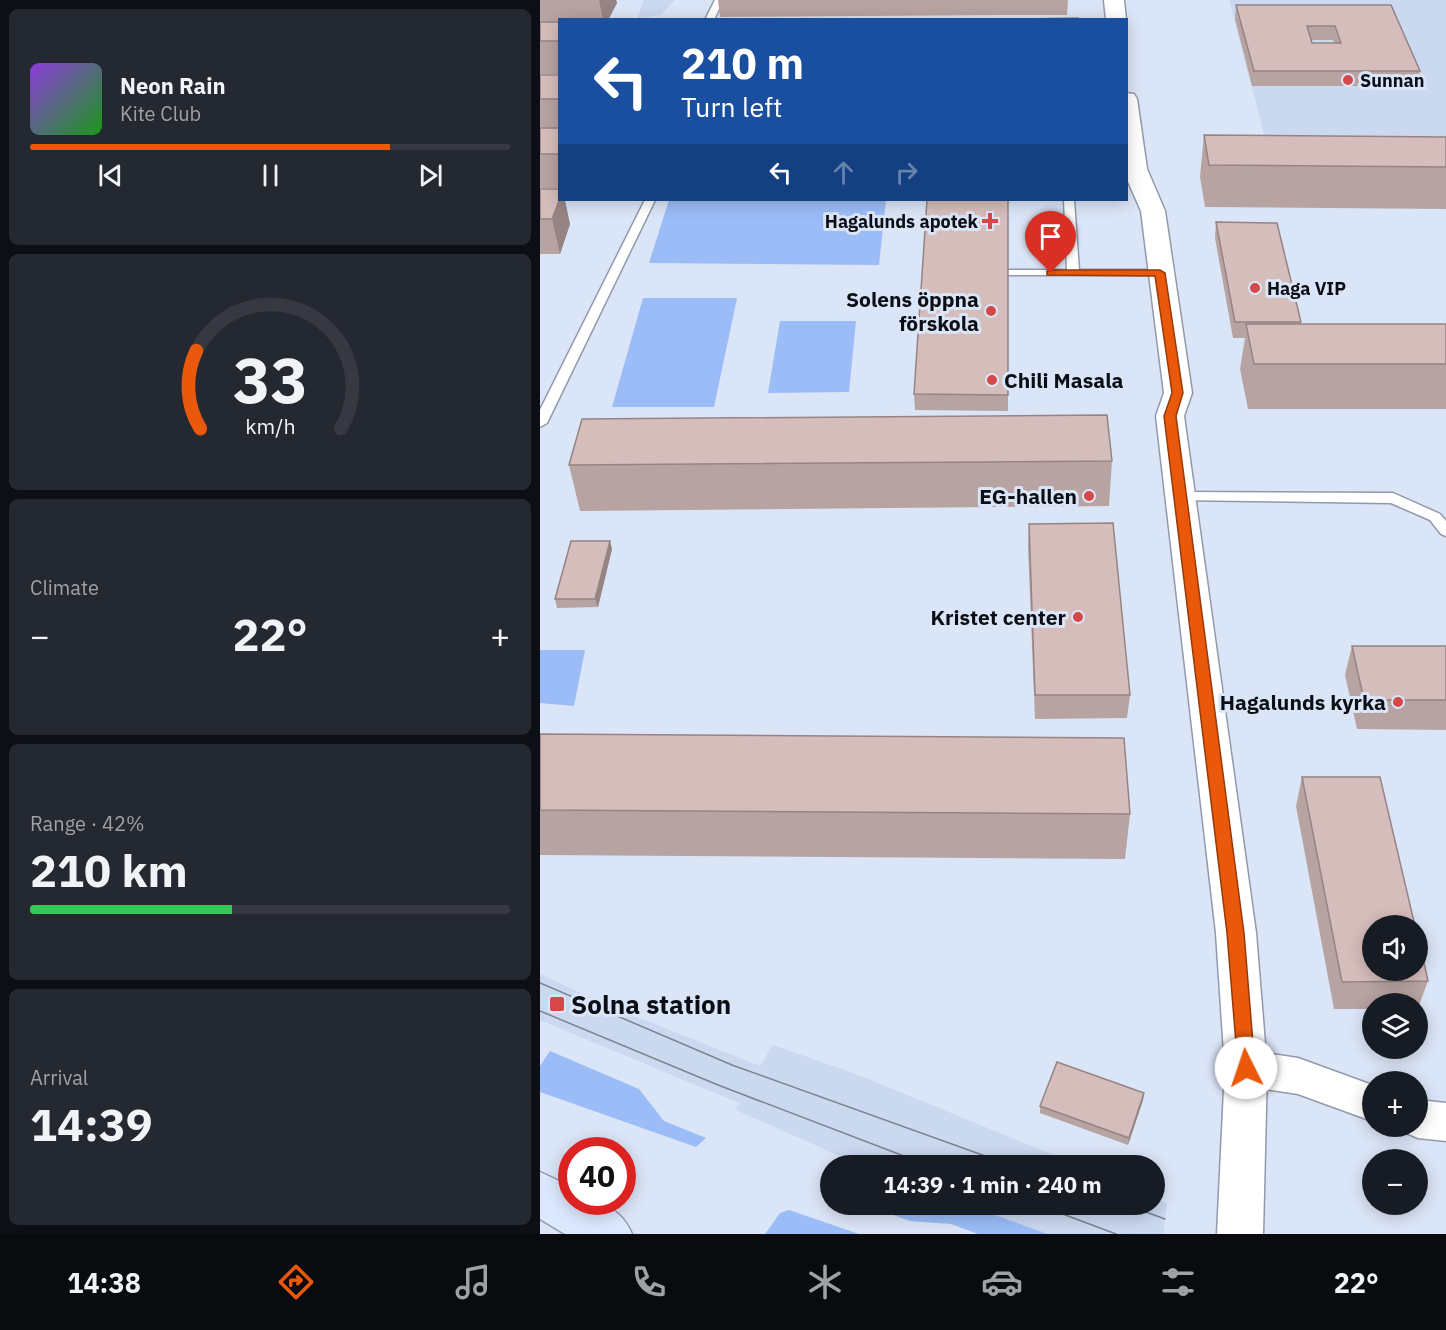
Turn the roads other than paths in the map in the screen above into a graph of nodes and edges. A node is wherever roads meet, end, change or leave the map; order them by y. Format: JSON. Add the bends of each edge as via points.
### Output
{"nodes":[{"id":1,"x":719,"y":0,"type":"edge"},
{"id":2,"x":1114,"y":0,"type":"edge"},
{"id":3,"x":710,"y":18,"type":"edge"},
{"id":4,"x":1116,"y":18,"type":"edge"},
{"id":5,"x":1128,"y":115,"type":"edge"},
{"id":6,"x":650,"y":201,"type":"edge"},
{"id":7,"x":1069,"y":201,"type":"edge"},
{"id":8,"x":1008,"y":273,"type":"edge"},
{"id":9,"x":1073,"y":273,"type":"junction"},
{"id":10,"x":1160,"y":273,"type":"junction"},
{"id":11,"x":540,"y":423,"type":"edge"},
{"id":12,"x":1181,"y":497,"type":"junction"},
{"id":13,"x":1446,"y":531,"type":"edge"},
{"id":14,"x":1246,"y":1068,"type":"junction"},
{"id":15,"x":1362,"y":1098,"type":"edge"},
{"id":16,"x":1428,"y":1120,"type":"edge"},
{"id":17,"x":1446,"y":1122,"type":"edge"},
{"id":18,"x":540,"y":1194,"type":"edge"},
{"id":19,"x":609,"y":1234,"type":"edge"},
{"id":20,"x":1240,"y":1234,"type":"edge"}],
"edges":[{"from":1,"to":3,"type":"lane"},
{"from":2,"to":4,"type":"street"},
{"from":5,"to":10,"type":"street","via":[[1135,169],[1153,211]]},
{"from":6,"to":11,"type":"lane"},
{"from":7,"to":9,"type":"lane"},
{"from":8,"to":9,"type":"lane"},
{"from":9,"to":10,"type":"lane"},
{"from":10,"to":12,"type":"street","via":[[1178,393],[1170,416]]},
{"from":12,"to":13,"type":"lane","via":[[1393,498],[1435,517]]},
{"from":12,"to":14,"type":"street","via":[[1236,933]]},
{"from":14,"to":15,"type":"street","via":[[1298,1076]]},
{"from":14,"to":20,"type":"street"},
{"from":16,"to":17,"type":"street"},
{"from":18,"to":19,"type":"main road"}]}
